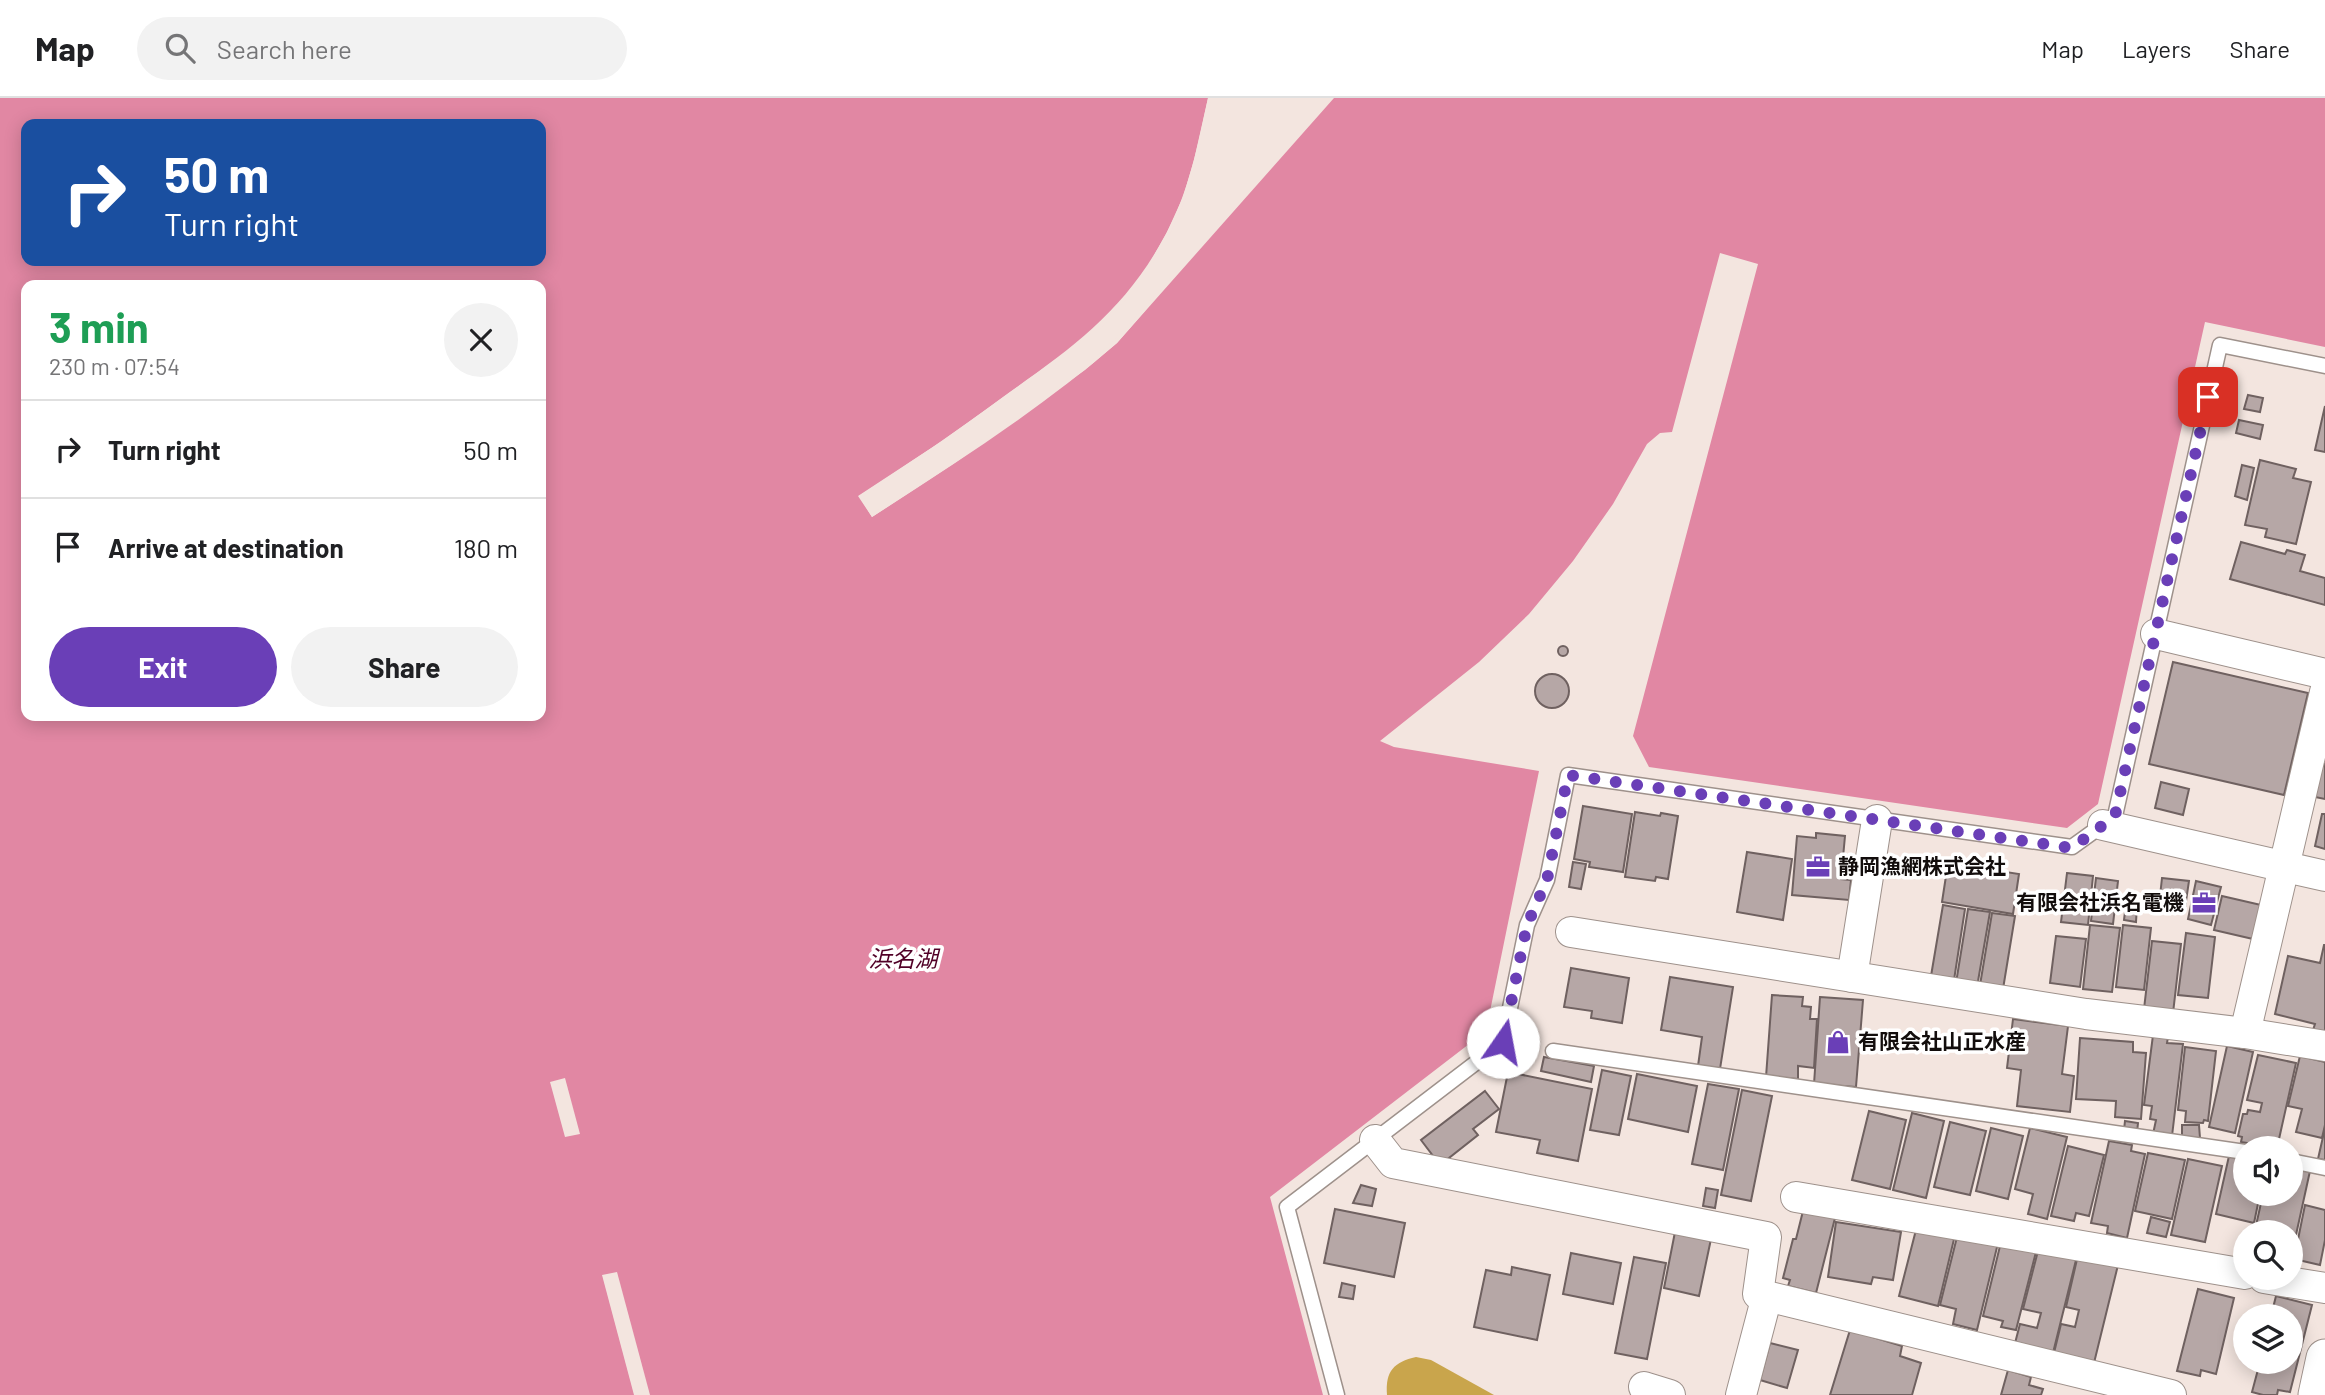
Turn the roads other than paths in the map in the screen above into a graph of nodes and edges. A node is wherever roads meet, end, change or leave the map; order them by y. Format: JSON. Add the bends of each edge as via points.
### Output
{"nodes":[{"id":1,"x":2325,"y":366,"type":"edge"},
{"id":2,"x":2156,"y":634,"type":"junction"},
{"id":3,"x":2325,"y":674,"type":"edge"},
{"id":4,"x":2325,"y":692,"type":"edge"},
{"id":5,"x":1877,"y":820,"type":"junction"},
{"id":6,"x":2103,"y":825,"type":"junction"},
{"id":7,"x":2284,"y":866,"type":"junction"},
{"id":8,"x":2325,"y":876,"type":"edge"},
{"id":9,"x":1571,"y":932,"type":"dead end"},
{"id":10,"x":1852,"y":976,"type":"junction"},
{"id":11,"x":2245,"y":1033,"type":"junction"},
{"id":12,"x":2325,"y":1046,"type":"edge"},
{"id":13,"x":1553,"y":1051,"type":"dead end"},
{"id":14,"x":1375,"y":1140,"type":"junction"},
{"id":15,"x":2233,"y":1150,"type":"edge"},
{"id":16,"x":2303,"y":1163,"type":"edge"},
{"id":17,"x":2325,"y":1168,"type":"edge"},
{"id":18,"x":1796,"y":1197,"type":"dead end"},
{"id":19,"x":2233,"y":1272,"type":"edge"},
{"id":20,"x":2303,"y":1284,"type":"edge"},
{"id":21,"x":2325,"y":1288,"type":"edge"},
{"id":22,"x":1767,"y":1296,"type":"junction"},
{"id":23,"x":2325,"y":1358,"type":"edge"},
{"id":24,"x":1337,"y":1395,"type":"edge"},
{"id":25,"x":1741,"y":1395,"type":"edge"},
{"id":26,"x":2171,"y":1395,"type":"edge"},
{"id":27,"x":2316,"y":1395,"type":"edge"}],
"edges":[{"from":1,"to":2,"type":"lane","via":[[2220,345]]},
{"from":2,"to":3,"type":"street"},
{"from":2,"to":6,"type":"lane","via":[[2115,816]]},
{"from":4,"to":7,"type":"street"},
{"from":5,"to":6,"type":"lane","via":[[2072,848]]},
{"from":5,"to":10,"type":"street"},
{"from":5,"to":14,"type":"lane","via":[[1568,775],[1547,880],[1527,925],[1503,1042]]},
{"from":6,"to":7,"type":"street"},
{"from":7,"to":8,"type":"street"},
{"from":7,"to":11,"type":"street"},
{"from":9,"to":10,"type":"street"},
{"from":10,"to":11,"type":"street","via":[[2086,1014]]},
{"from":11,"to":12,"type":"street"},
{"from":13,"to":15,"type":"lane"},
{"from":14,"to":22,"type":"street","via":[[1393,1163],[1766,1237],[1758,1294]]},
{"from":14,"to":24,"type":"lane","via":[[1287,1208]]},
{"from":16,"to":17,"type":"lane"},
{"from":18,"to":19,"type":"street"},
{"from":20,"to":21,"type":"street"},
{"from":22,"to":25,"type":"street"},
{"from":22,"to":26,"type":"street"},
{"from":23,"to":27,"type":"street"}]}
